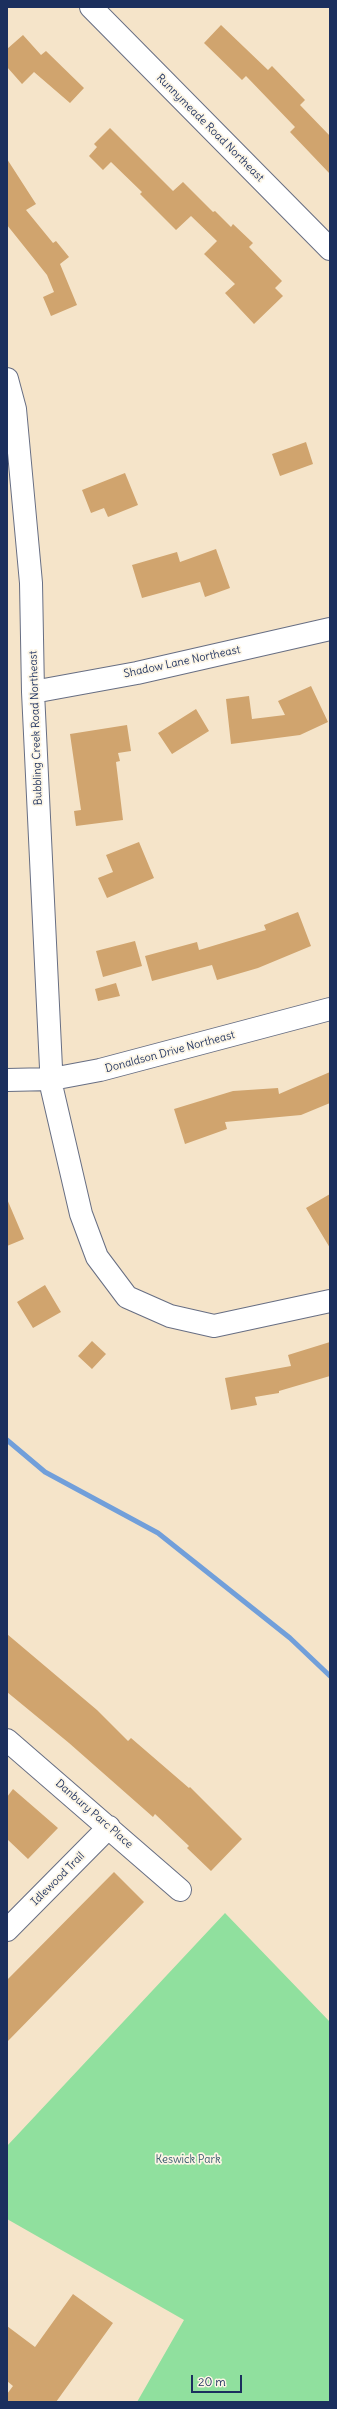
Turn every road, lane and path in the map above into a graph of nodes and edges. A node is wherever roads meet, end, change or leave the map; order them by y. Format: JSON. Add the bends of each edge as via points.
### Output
{"nodes":[{"id":1,"x":91,"y":7,"type":"edge"},
{"id":2,"x":330,"y":249,"type":"edge"},
{"id":3,"x":7,"y":378,"type":"edge"},
{"id":4,"x":330,"y":629,"type":"edge"},
{"id":5,"x":33,"y":692,"type":"junction"},
{"id":6,"x":330,"y":1009,"type":"edge"},
{"id":7,"x":52,"y":1079,"type":"junction"},
{"id":8,"x":7,"y":1080,"type":"edge"},
{"id":9,"x":330,"y":1301,"type":"edge"},
{"id":10,"x":7,"y":1740,"type":"edge"},
{"id":11,"x":109,"y":1827,"type":"junction"},
{"id":12,"x":180,"y":1890,"type":"dead end"},
{"id":13,"x":7,"y":1930,"type":"edge"}],
"edges":[{"from":1,"to":2,"type":"street","name":"Runnymeade Road Northeast"},
{"from":3,"to":5,"type":"street","name":"Bubbling Creek Road Northeast","via":[[16,409],[31,583]]},
{"from":4,"to":5,"type":"street","name":"Shadow Lane Northeast","via":[[137,673]]},
{"from":5,"to":7,"type":"street","name":"Bubbling Creek Road Northeast"},
{"from":6,"to":7,"type":"street","name":"Donaldson Drive Northeast","via":[[100,1070]]},
{"from":7,"to":8,"type":"street","name":"Donaldson Drive Northeast"},
{"from":7,"to":9,"type":"street","name":"Bubbling Creek Road Northeast","via":[[52,1090],[81,1214],[97,1257],[127,1297],[170,1316],[214,1326]]},
{"from":10,"to":11,"type":"street","name":"Danbury Parc Place"},
{"from":11,"to":12,"type":"street","name":"Danbury Parc Place"},
{"from":11,"to":13,"type":"street","name":"Idlewood Trail"}]}
